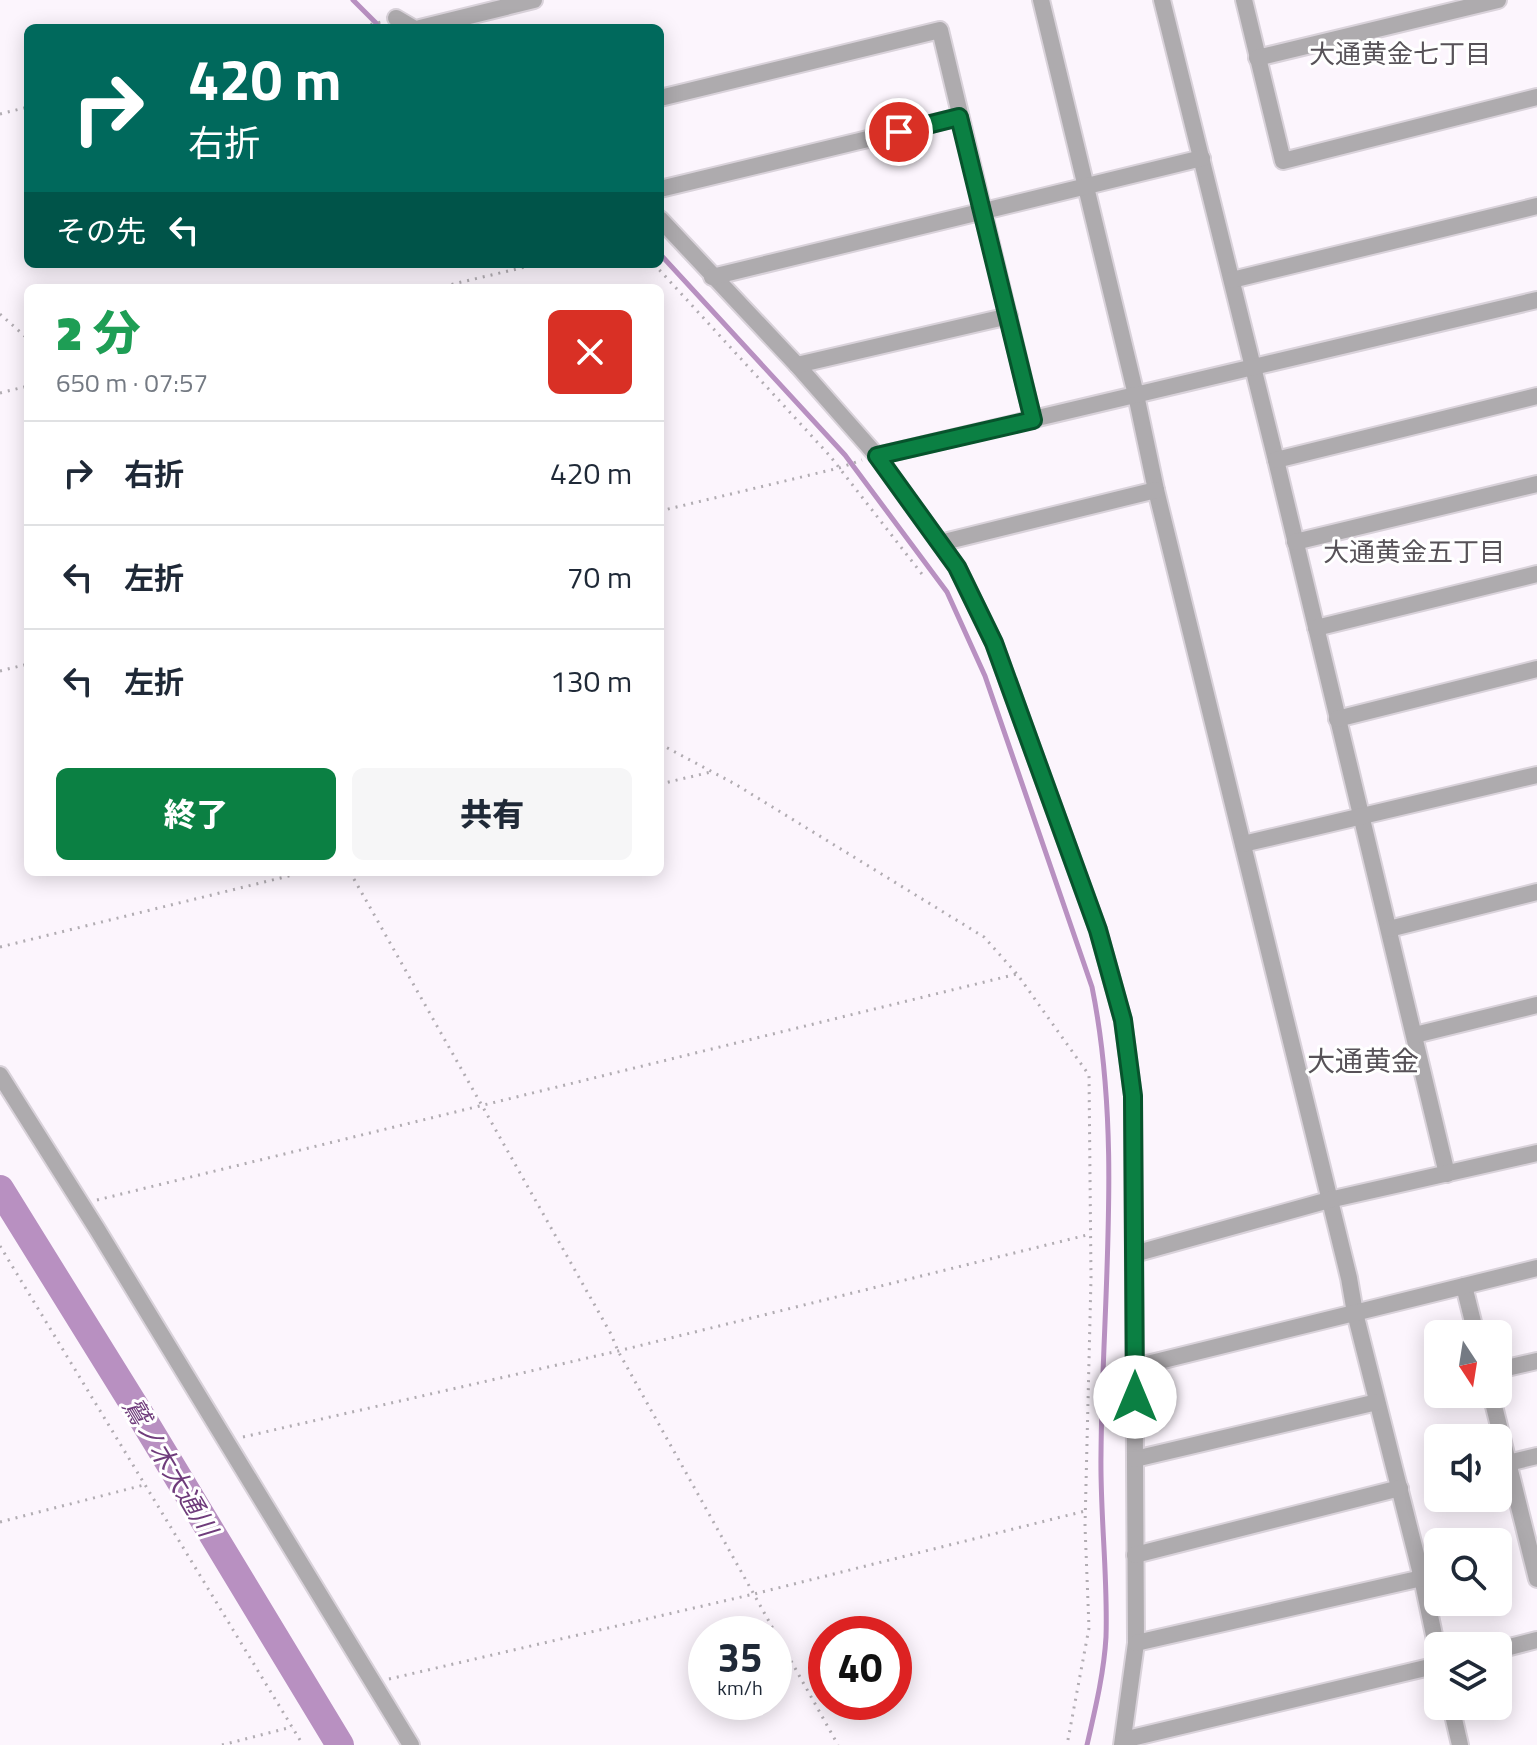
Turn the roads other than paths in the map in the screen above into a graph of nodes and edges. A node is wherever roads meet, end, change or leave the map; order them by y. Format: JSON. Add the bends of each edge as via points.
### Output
{"nodes":[{"id":1,"x":534,"y":0,"type":"edge"},
{"id":2,"x":1041,"y":0,"type":"edge"},
{"id":3,"x":1162,"y":0,"type":"edge"},
{"id":4,"x":1244,"y":0,"type":"edge"},
{"id":5,"x":1498,"y":0,"type":"edge"},
{"id":6,"x":396,"y":18,"type":"road end"},
{"id":7,"x":406,"y":24,"type":"edge"},
{"id":8,"x":436,"y":24,"type":"edge"},
{"id":9,"x":1257,"y":58,"type":"junction"},
{"id":10,"x":664,"y":97,"type":"edge"},
{"id":11,"x":1537,"y":97,"type":"edge"},
{"id":12,"x":959,"y":117,"type":"junction"},
{"id":13,"x":1202,"y":158,"type":"junction"},
{"id":14,"x":1084,"y":185,"type":"junction"},
{"id":15,"x":664,"y":188,"type":"edge"},
{"id":16,"x":1537,"y":206,"type":"edge"},
{"id":17,"x":981,"y":211,"type":"junction"},
{"id":18,"x":664,"y":223,"type":"edge"},
{"id":19,"x":712,"y":277,"type":"junction"},
{"id":20,"x":1232,"y":280,"type":"junction"},
{"id":21,"x":1537,"y":300,"type":"edge"},
{"id":22,"x":1009,"y":316,"type":"junction"},
{"id":23,"x":797,"y":365,"type":"junction"},
{"id":24,"x":1253,"y":367,"type":"junction"},
{"id":25,"x":1136,"y":395,"type":"junction"},
{"id":26,"x":1537,"y":396,"type":"edge"},
{"id":27,"x":1033,"y":420,"type":"junction"},
{"id":28,"x":877,"y":456,"type":"junction"},
{"id":29,"x":1276,"y":460,"type":"junction"},
{"id":30,"x":1537,"y":484,"type":"edge"},
{"id":31,"x":1156,"y":490,"type":"junction"},
{"id":32,"x":1295,"y":542,"type":"junction"},
{"id":33,"x":940,"y":543,"type":"junction"},
{"id":34,"x":1537,"y":574,"type":"edge"},
{"id":35,"x":1316,"y":628,"type":"junction"},
{"id":36,"x":1537,"y":669,"type":"edge"},
{"id":37,"x":1337,"y":719,"type":"junction"},
{"id":38,"x":1537,"y":775,"type":"edge"},
{"id":39,"x":1362,"y":818,"type":"junction"},
{"id":40,"x":1243,"y":844,"type":"junction"},
{"id":41,"x":1537,"y":892,"type":"edge"},
{"id":42,"x":1389,"y":929,"type":"junction"},
{"id":43,"x":1537,"y":1005,"type":"edge"},
{"id":44,"x":1415,"y":1035,"type":"junction"},
{"id":45,"x":0,"y":1075,"type":"edge"},
{"id":46,"x":1537,"y":1153,"type":"edge"},
{"id":47,"x":1447,"y":1174,"type":"junction"},
{"id":48,"x":1329,"y":1200,"type":"junction"},
{"id":49,"x":1134,"y":1254,"type":"junction"},
{"id":50,"x":1537,"y":1268,"type":"edge"},
{"id":51,"x":1464,"y":1286,"type":"junction"},
{"id":52,"x":1355,"y":1313,"type":"junction"},
{"id":53,"x":1472,"y":1320,"type":"edge"},
{"id":54,"x":1537,"y":1361,"type":"edge"},
{"id":55,"x":1135,"y":1367,"type":"junction"},
{"id":56,"x":1512,"y":1367,"type":"edge"},
{"id":57,"x":1377,"y":1402,"type":"junction"},
{"id":58,"x":1537,"y":1456,"type":"edge"},
{"id":59,"x":1135,"y":1459,"type":"junction"},
{"id":60,"x":1512,"y":1462,"type":"edge"},
{"id":61,"x":1512,"y":1476,"type":"edge"},
{"id":62,"x":1400,"y":1488,"type":"junction"},
{"id":63,"x":1534,"y":1549,"type":"edge"},
{"id":64,"x":1135,"y":1555,"type":"junction"},
{"id":65,"x":1422,"y":1578,"type":"junction"},
{"id":66,"x":1537,"y":1579,"type":"edge"},
{"id":67,"x":1433,"y":1632,"type":"edge"},
{"id":68,"x":1537,"y":1640,"type":"edge"},
{"id":69,"x":1136,"y":1643,"type":"junction"},
{"id":70,"x":1512,"y":1646,"type":"edge"},
{"id":71,"x":1424,"y":1668,"type":"edge"},
{"id":72,"x":1454,"y":1720,"type":"edge"},
{"id":73,"x":1122,"y":1743,"type":"edge"},
{"id":74,"x":411,"y":1745,"type":"edge"},
{"id":75,"x":1460,"y":1745,"type":"edge"}],
"edges":[{"from":1,"to":8,"type":"street"},
{"from":2,"to":14,"type":"street"},
{"from":3,"to":13,"type":"street"},
{"from":4,"to":9,"type":"street"},
{"from":5,"to":9,"type":"street"},
{"from":6,"to":7,"type":"street"},
{"from":9,"to":11,"type":"street","via":[[1283,161]]},
{"from":10,"to":12,"type":"street","via":[[940,30]]},
{"from":12,"to":15,"type":"street"},
{"from":12,"to":17,"type":"street"},
{"from":13,"to":14,"type":"street"},
{"from":13,"to":20,"type":"street"},
{"from":14,"to":17,"type":"street"},
{"from":14,"to":25,"type":"street"},
{"from":16,"to":20,"type":"street"},
{"from":17,"to":19,"type":"street"},
{"from":17,"to":22,"type":"street"},
{"from":18,"to":19,"type":"street"},
{"from":19,"to":23,"type":"street"},
{"from":20,"to":24,"type":"street"},
{"from":21,"to":24,"type":"street"},
{"from":22,"to":23,"type":"street"},
{"from":22,"to":27,"type":"street"},
{"from":23,"to":28,"type":"street"},
{"from":24,"to":25,"type":"street"},
{"from":24,"to":29,"type":"street"},
{"from":25,"to":27,"type":"street"},
{"from":25,"to":31,"type":"street"},
{"from":26,"to":29,"type":"street"},
{"from":27,"to":28,"type":"street"},
{"from":28,"to":33,"type":"street"},
{"from":29,"to":32,"type":"street"},
{"from":30,"to":32,"type":"street"},
{"from":31,"to":33,"type":"street"},
{"from":31,"to":40,"type":"street"},
{"from":32,"to":35,"type":"street"},
{"from":33,"to":49,"type":"street","via":[[994,643],[1098,930],[1123,1020],[1133,1096]]},
{"from":34,"to":35,"type":"street"},
{"from":35,"to":37,"type":"street"},
{"from":36,"to":37,"type":"street"},
{"from":37,"to":39,"type":"street"},
{"from":38,"to":39,"type":"street"},
{"from":39,"to":40,"type":"street"},
{"from":39,"to":42,"type":"street"},
{"from":40,"to":48,"type":"street"},
{"from":41,"to":42,"type":"street"},
{"from":42,"to":44,"type":"street"},
{"from":43,"to":44,"type":"street"},
{"from":44,"to":47,"type":"street"},
{"from":45,"to":74,"type":"street"},
{"from":46,"to":47,"type":"street"},
{"from":47,"to":48,"type":"street"},
{"from":48,"to":49,"type":"street"},
{"from":48,"to":52,"type":"street"},
{"from":49,"to":55,"type":"street"},
{"from":50,"to":51,"type":"street"},
{"from":51,"to":52,"type":"street"},
{"from":51,"to":53,"type":"street"},
{"from":52,"to":55,"type":"street"},
{"from":52,"to":57,"type":"street"},
{"from":54,"to":56,"type":"street"},
{"from":55,"to":59,"type":"street"},
{"from":57,"to":59,"type":"street"},
{"from":57,"to":62,"type":"street"},
{"from":58,"to":60,"type":"street"},
{"from":59,"to":64,"type":"street"},
{"from":61,"to":63,"type":"street"},
{"from":62,"to":64,"type":"street"},
{"from":62,"to":65,"type":"street"},
{"from":63,"to":66,"type":"street"},
{"from":64,"to":69,"type":"street"},
{"from":65,"to":67,"type":"street"},
{"from":65,"to":69,"type":"street"},
{"from":68,"to":70,"type":"street"},
{"from":69,"to":73,"type":"street"},
{"from":71,"to":73,"type":"street"},
{"from":72,"to":75,"type":"street"}]}
